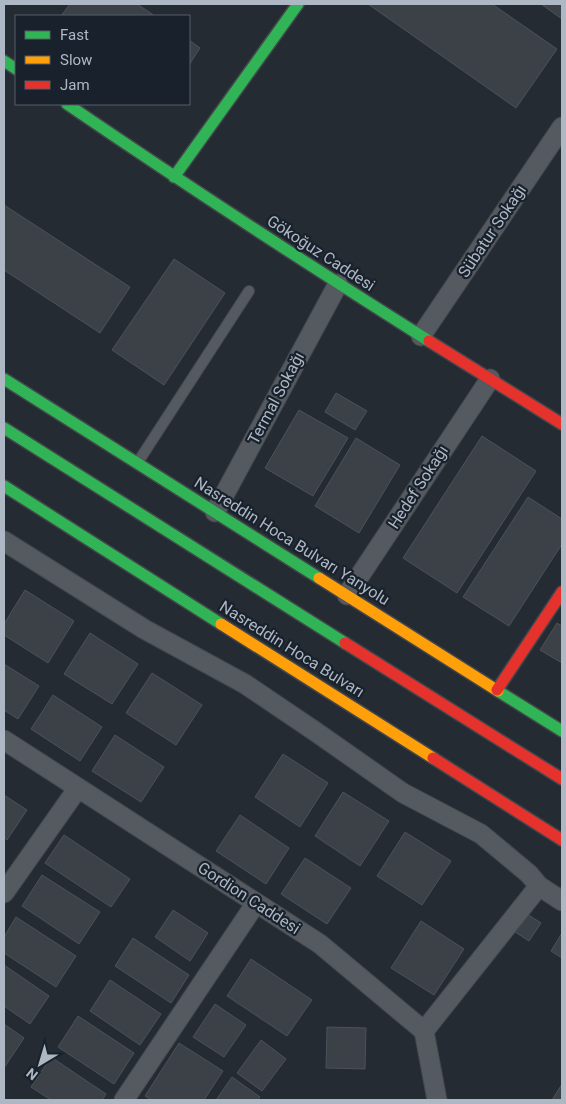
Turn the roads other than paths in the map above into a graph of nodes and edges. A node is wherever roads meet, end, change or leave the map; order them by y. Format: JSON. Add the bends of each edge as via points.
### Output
{"nodes":[{"id":1,"x":298,"y":4,"type":"edge"},
{"id":2,"x":4,"y":61,"type":"edge"},
{"id":3,"x":15,"y":68,"type":"edge"},
{"id":4,"x":68,"y":105,"type":"edge"},
{"id":5,"x":562,"y":127,"type":"edge"},
{"id":6,"x":174,"y":177,"type":"junction"},
{"id":7,"x":338,"y":284,"type":"junction"},
{"id":8,"x":249,"y":291,"type":"dead end"},
{"id":9,"x":421,"y":336,"type":"junction"},
{"id":10,"x":4,"y":379,"type":"edge"},
{"id":11,"x":490,"y":379,"type":"junction"},
{"id":12,"x":562,"y":424,"type":"edge"},
{"id":13,"x":4,"y":428,"type":"edge"},
{"id":14,"x":137,"y":463,"type":"junction"},
{"id":15,"x":4,"y":486,"type":"edge"},
{"id":16,"x":215,"y":512,"type":"junction"},
{"id":17,"x":4,"y":542,"type":"edge"},
{"id":18,"x":562,"y":592,"type":"edge"},
{"id":19,"x":347,"y":595,"type":"junction"},
{"id":20,"x":497,"y":690,"type":"junction"},
{"id":21,"x":562,"y":731,"type":"edge"},
{"id":22,"x":4,"y":740,"type":"edge"},
{"id":23,"x":562,"y":779,"type":"edge"},
{"id":24,"x":78,"y":788,"type":"junction"},
{"id":25,"x":562,"y":840,"type":"edge"},
{"id":26,"x":539,"y":886,"type":"junction"},
{"id":27,"x":4,"y":892,"type":"edge"},
{"id":28,"x":562,"y":901,"type":"edge"},
{"id":29,"x":256,"y":903,"type":"junction"},
{"id":30,"x":424,"y":1031,"type":"junction"},
{"id":31,"x":124,"y":1100,"type":"edge"},
{"id":32,"x":437,"y":1100,"type":"edge"}],
"edges":[{"from":1,"to":6,"type":"main road"},
{"from":2,"to":3,"type":"main road"},
{"from":4,"to":6,"type":"main road","name":"Gökoğuz Caddesi"},
{"from":5,"to":9,"type":"street","name":"Sübatur Sokağı"},
{"from":6,"to":7,"type":"main road","name":"Gökoğuz Caddesi"},
{"from":7,"to":9,"type":"main road","name":"Gökoğuz Caddesi"},
{"from":7,"to":16,"type":"street","name":"Termal Sokağı"},
{"from":8,"to":14,"type":"lane"},
{"from":9,"to":11,"type":"main road","name":"Gökoğuz Caddesi"},
{"from":10,"to":14,"type":"main road","name":"Nasreddin Hoca Bulvarı Yanyolu"},
{"from":11,"to":12,"type":"main road","name":"Gökoğuz Caddesi"},
{"from":11,"to":19,"type":"street","name":"Hedef Sokağı"},
{"from":13,"to":23,"type":"main road","name":"Nasreddin Hoca Bulvarı"},
{"from":14,"to":16,"type":"main road","name":"Nasreddin Hoca Bulvarı Yanyolu"},
{"from":15,"to":25,"type":"main road","name":"Nasreddin Hoca Bulvarı"},
{"from":16,"to":19,"type":"main road","name":"Nasreddin Hoca Bulvarı Yanyolu"},
{"from":17,"to":26,"type":"street","via":[[144,629],[245,684],[403,793],[481,834]]},
{"from":18,"to":20,"type":"main road"},
{"from":19,"to":20,"type":"main road","name":"Nasreddin Hoca Bulvarı Yanyolu"},
{"from":20,"to":21,"type":"main road","name":"Nasreddin Hoca Bulvarı Yanyolu"},
{"from":22,"to":24,"type":"street","name":"Gordion Caddesi"},
{"from":24,"to":27,"type":"street"},
{"from":24,"to":29,"type":"street","name":"Gordion Caddesi"},
{"from":26,"to":28,"type":"street"},
{"from":26,"to":30,"type":"street"},
{"from":29,"to":30,"type":"street","name":"Gordion Caddesi","via":[[320,944]]},
{"from":29,"to":31,"type":"street"},
{"from":30,"to":32,"type":"street"}]}
